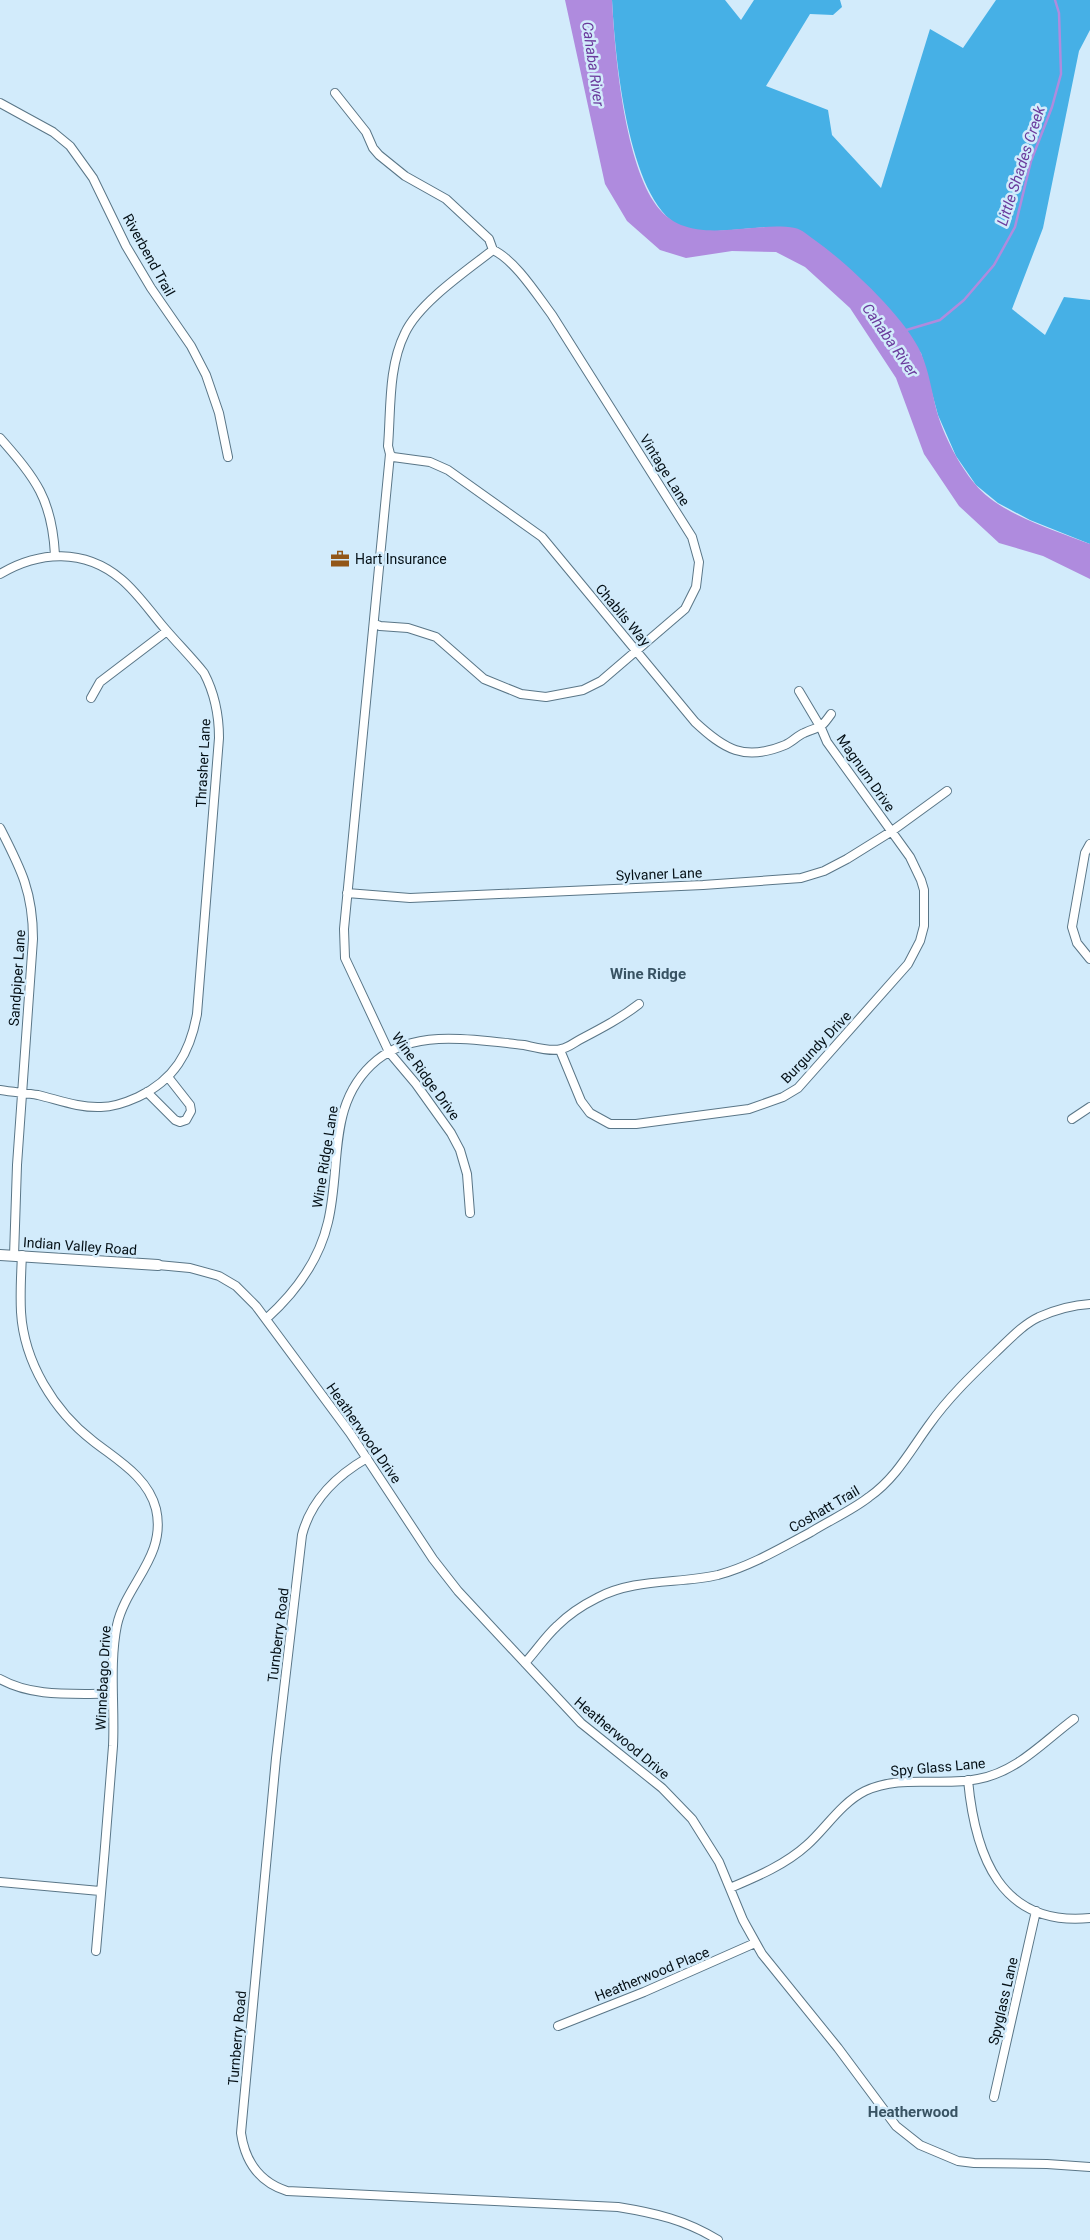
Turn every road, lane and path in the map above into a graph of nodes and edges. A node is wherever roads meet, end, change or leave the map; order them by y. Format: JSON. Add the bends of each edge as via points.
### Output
{"nodes":[{"id":1,"x":334,"y":93,"type":"dead end"},
{"id":2,"x":0,"y":103,"type":"edge"},
{"id":3,"x":493,"y":250,"type":"junction"},
{"id":4,"x":0,"y":438,"type":"edge"},
{"id":5,"x":390,"y":454,"type":"junction"},
{"id":6,"x":228,"y":457,"type":"dead end"},
{"id":7,"x":55,"y":555,"type":"junction"},
{"id":8,"x":0,"y":574,"type":"edge"},
{"id":9,"x":375,"y":624,"type":"junction"},
{"id":10,"x":167,"y":631,"type":"junction"},
{"id":11,"x":636,"y":651,"type":"junction"},
{"id":12,"x":799,"y":691,"type":"dead end"},
{"id":13,"x":91,"y":698,"type":"dead end"},
{"id":14,"x":831,"y":714,"type":"dead end"},
{"id":15,"x":821,"y":728,"type":"junction"},
{"id":16,"x":947,"y":791,"type":"dead end"},
{"id":17,"x":0,"y":828,"type":"edge"},
{"id":18,"x":892,"y":831,"type":"junction"},
{"id":19,"x":1090,"y":844,"type":"edge"},
{"id":20,"x":347,"y":893,"type":"junction"},
{"id":21,"x":1090,"y":959,"type":"edge"},
{"id":22,"x":639,"y":1004,"type":"dead end"},
{"id":23,"x":560,"y":1050,"type":"junction"},
{"id":24,"x":388,"y":1052,"type":"junction"},
{"id":25,"x":168,"y":1077,"type":"junction"},
{"id":26,"x":0,"y":1090,"type":"edge"},
{"id":27,"x":147,"y":1092,"type":"junction"},
{"id":28,"x":22,"y":1094,"type":"junction"},
{"id":29,"x":1090,"y":1107,"type":"edge"},
{"id":30,"x":1072,"y":1120,"type":"dead end"},
{"id":31,"x":470,"y":1212,"type":"dead end"},
{"id":32,"x":0,"y":1255,"type":"edge"},
{"id":33,"x":18,"y":1255,"type":"junction"},
{"id":34,"x":158,"y":1265,"type":"joint"},
{"id":35,"x":1090,"y":1304,"type":"edge"},
{"id":36,"x":266,"y":1319,"type":"junction"},
{"id":37,"x":367,"y":1458,"type":"junction"},
{"id":38,"x":525,"y":1663,"type":"junction"},
{"id":39,"x":0,"y":1679,"type":"edge"},
{"id":40,"x":114,"y":1694,"type":"junction"},
{"id":41,"x":1074,"y":1719,"type":"dead end"},
{"id":42,"x":968,"y":1780,"type":"junction"},
{"id":43,"x":0,"y":1882,"type":"edge"},
{"id":44,"x":730,"y":1888,"type":"junction"},
{"id":45,"x":100,"y":1891,"type":"junction"},
{"id":46,"x":1036,"y":1911,"type":"junction"},
{"id":47,"x":1090,"y":1918,"type":"edge"},
{"id":48,"x":755,"y":1943,"type":"junction"},
{"id":49,"x":96,"y":1950,"type":"dead end"},
{"id":50,"x":558,"y":2026,"type":"dead end"},
{"id":51,"x":994,"y":2097,"type":"dead end"},
{"id":52,"x":1090,"y":2167,"type":"edge"},
{"id":53,"x":718,"y":2240,"type":"edge"}],
"edges":[{"from":1,"to":3,"type":"street","name":"Vintage Lane","via":[[366,132],[378,155],[405,176],[446,199],[489,239]]},
{"from":2,"to":6,"type":"street","name":"Riverbend Trail","via":[[53,132],[70,146],[93,178],[126,246],[191,346],[206,375],[219,413]]},
{"from":3,"to":5,"type":"street","via":[[428,303],[405,332],[394,365]]},
{"from":3,"to":11,"type":"street","name":"Vintage Lane","via":[[503,254],[552,315],[692,537],[699,562],[696,587],[686,609]]},
{"from":4,"to":7,"type":"street","via":[[27,469],[43,495],[52,526]]},
{"from":5,"to":9,"type":"street","name":"Wine Ridge Drive"},
{"from":5,"to":11,"type":"street","name":"Chablis Way","via":[[430,462],[448,470],[542,537]]},
{"from":7,"to":8,"type":"street","name":"Thrasher Lane","via":[[36,558]]},
{"from":7,"to":10,"type":"street","name":"Thrasher Lane","via":[[86,560],[111,572],[132,590]]},
{"from":9,"to":11,"type":"street","name":"Vintage Lane","via":[[408,628],[436,637],[484,679],[521,694],[546,696],[582,690],[601,680]]},
{"from":9,"to":20,"type":"street","name":"Wine Ridge Drive"},
{"from":10,"to":13,"type":"street","via":[[100,682]]},
{"from":10,"to":25,"type":"street","name":"Thrasher Lane","via":[[204,673],[211,686],[219,729],[197,1014],[191,1040]]},
{"from":11,"to":15,"type":"street","name":"Chablis Way","via":[[695,722],[716,742],[738,751],[761,753],[787,745],[804,733]]},
{"from":12,"to":15,"type":"street","name":"Magnum Drive"},
{"from":14,"to":15,"type":"street"},
{"from":15,"to":18,"type":"street","name":"Magnum Drive","via":[[827,742]]},
{"from":16,"to":18,"type":"street","name":"Sylvaner Lane"},
{"from":17,"to":28,"type":"street","name":"Sandpiper Lane","via":[[27,885],[33,916]]},
{"from":18,"to":20,"type":"street","name":"Sylvaner Lane","via":[[824,871],[801,878],[410,898]]},
{"from":18,"to":23,"type":"street","name":"Burgundy Drive","via":[[910,857],[924,890],[924,926],[920,941],[908,964],[798,1088],[784,1097],[749,1109],[636,1124],[610,1124],[590,1113],[581,1101]]},
{"from":19,"to":21,"type":"street","via":[[1085,853],[1072,927],[1077,943]]},
{"from":20,"to":24,"type":"street","name":"Wine Ridge Drive","via":[[346,958]]},
{"from":22,"to":23,"type":"street","via":[[621,1019]]},
{"from":23,"to":24,"type":"street","name":"Wine Ridge Lane","via":[[434,1038]]},
{"from":24,"to":31,"type":"street","name":"Wine Ridge Drive","via":[[416,1084],[456,1142],[467,1174]]},
{"from":24,"to":36,"type":"street","name":"Wine Ridge Lane","via":[[363,1073],[350,1092],[342,1113],[333,1194],[317,1256],[298,1285]]},
{"from":25,"to":27,"type":"street","name":"Thrasher Lane"},
{"from":25,"to":27,"type":"street","via":[[190,1105],[191,1111],[186,1120],[175,1120]]},
{"from":26,"to":28,"type":"street","name":"Thrasher Lane"},
{"from":27,"to":28,"type":"street","name":"Thrasher Lane","via":[[129,1101],[101,1107]]},
{"from":28,"to":33,"type":"street","name":"Sandpiper Lane","via":[[14,1210]]},
{"from":29,"to":30,"type":"street"},
{"from":32,"to":33,"type":"street","name":"Indian Valley Road"},
{"from":33,"to":34,"type":"street","name":"Indian Valley Road"},
{"from":33,"to":40,"type":"street","name":"Winnebago Drive","via":[[23,1327],[46,1388],[76,1426],[142,1480],[156,1512],[157,1534],[153,1552],[117,1624]]},
{"from":34,"to":36,"type":"street","name":"Heatherwood Drive","via":[[205,1271],[229,1281]]},
{"from":35,"to":38,"type":"street","name":"Coshatt Trail","via":[[1078,1304],[1046,1314],[1014,1335],[929,1424],[896,1473],[869,1497],[841,1515],[732,1571],[623,1588],[597,1597],[556,1627]]},
{"from":36,"to":37,"type":"street","name":"Heatherwood Drive"},
{"from":37,"to":38,"type":"street","name":"Heatherwood Drive","via":[[433,1559]]},
{"from":37,"to":53,"type":"street","name":"Turnberry Road","via":[[340,1476],[323,1493],[310,1513],[302,1535],[276,1758],[242,2124],[242,2144],[248,2160],[264,2180],[287,2191],[618,2207],[664,2215]]},
{"from":38,"to":44,"type":"street","name":"Heatherwood Drive","via":[[581,1723],[682,1807],[711,1848]]},
{"from":39,"to":40,"type":"street","via":[[33,1692]]},
{"from":40,"to":45,"type":"street","name":"Winnebago Drive","via":[[113,1745]]},
{"from":41,"to":42,"type":"street","name":"Spy Glass Lane","via":[[1014,1766],[991,1776]]},
{"from":42,"to":44,"type":"street","name":"Spy Glass Lane","via":[[895,1782],[867,1790],[847,1803],[793,1856]]},
{"from":42,"to":46,"type":"street","via":[[981,1848],[989,1869],[1006,1891]]},
{"from":43,"to":45,"type":"street"},
{"from":44,"to":48,"type":"street","name":"Heatherwood Drive"},
{"from":45,"to":49,"type":"street","name":"Winnebago Drive"},
{"from":46,"to":47,"type":"street","via":[[1066,1919]]},
{"from":46,"to":51,"type":"street","name":"Spyglass Lane"},
{"from":48,"to":50,"type":"street","name":"Heatherwood Place"},
{"from":48,"to":52,"type":"street","name":"Heatherwood Drive","via":[[886,2115],[920,2145],[945,2157],[974,2163]]}]}
